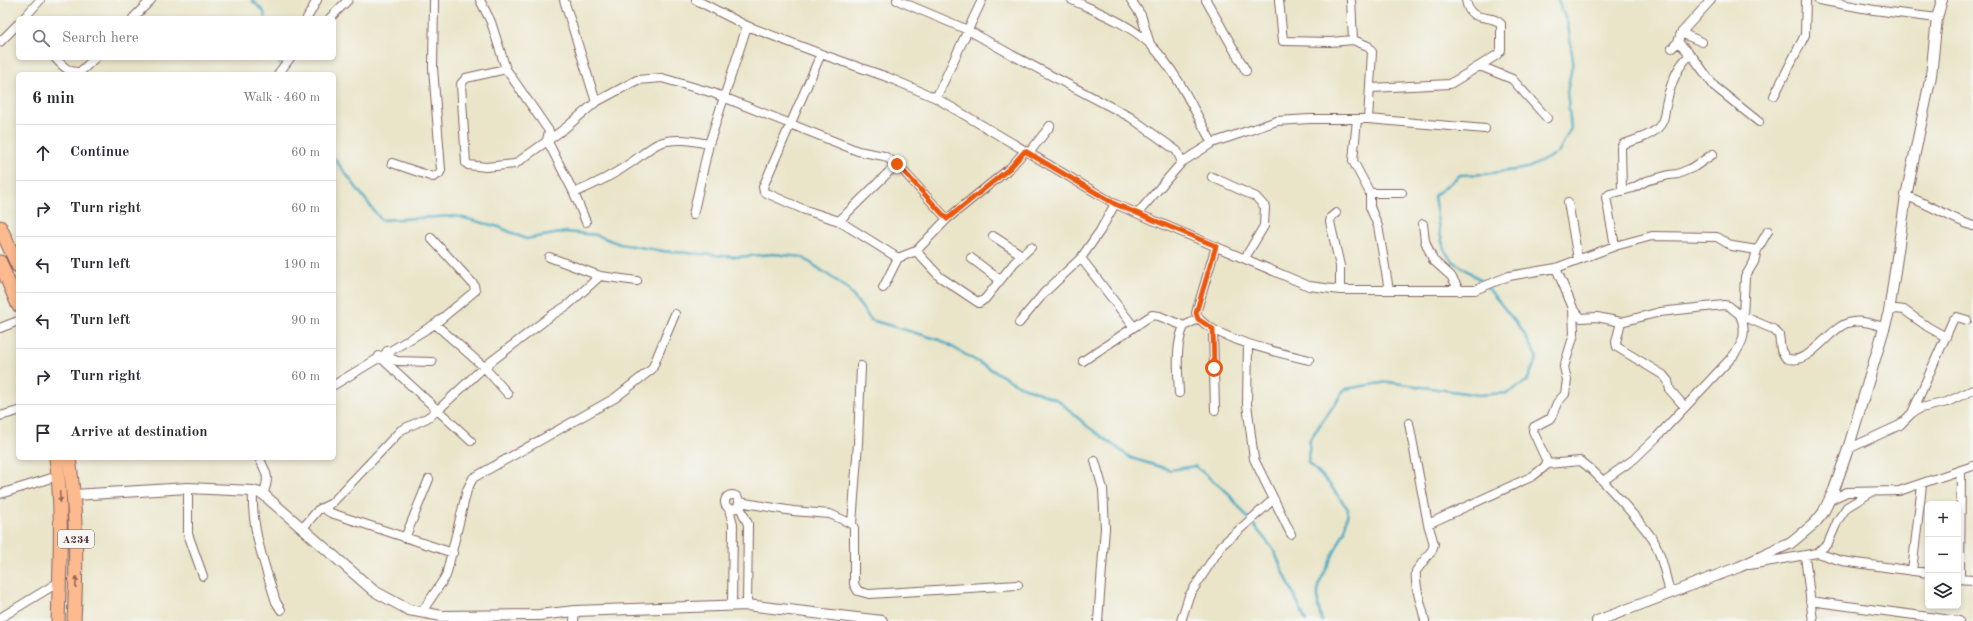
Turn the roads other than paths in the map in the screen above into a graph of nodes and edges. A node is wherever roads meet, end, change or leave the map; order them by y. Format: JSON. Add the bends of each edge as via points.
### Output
{"nodes":[{"id":1,"x":40,"y":0,"type":"edge"},
{"id":2,"x":151,"y":0,"type":"edge"},
{"id":3,"x":316,"y":0,"type":"edge"},
{"id":4,"x":348,"y":0,"type":"edge"},
{"id":5,"x":434,"y":0,"type":"edge"},
{"id":6,"x":480,"y":0,"type":"edge"},
{"id":7,"x":564,"y":0,"type":"edge"},
{"id":8,"x":696,"y":0,"type":"edge"},
{"id":9,"x":897,"y":0,"type":"edge"},
{"id":10,"x":982,"y":0,"type":"edge"},
{"id":11,"x":1072,"y":0,"type":"edge"},
{"id":12,"x":1131,"y":0,"type":"edge"},
{"id":13,"x":1206,"y":0,"type":"edge"},
{"id":14,"x":1279,"y":0,"type":"edge"},
{"id":15,"x":1351,"y":0,"type":"edge"},
{"id":16,"x":1466,"y":0,"type":"edge"},
{"id":17,"x":1711,"y":0,"type":"edge"},
{"id":18,"x":1806,"y":0,"type":"edge"},
{"id":19,"x":1819,"y":0,"type":"edge"},
{"id":20,"x":1942,"y":0,"type":"edge"},
{"id":21,"x":26,"y":16,"type":"edge"},
{"id":22,"x":136,"y":16,"type":"edge"},
{"id":23,"x":308,"y":16,"type":"edge"},
{"id":24,"x":332,"y":16,"type":"edge"},
{"id":25,"x":1937,"y":18,"type":"junction"},
{"id":26,"x":16,"y":26,"type":"edge"},
{"id":27,"x":747,"y":26,"type":"junction"},
{"id":28,"x":968,"y":30,"type":"junction"},
{"id":29,"x":1681,"y":33,"type":"junction"},
{"id":30,"x":1353,"y":40,"type":"junction"},
{"id":31,"x":0,"y":42,"type":"edge"},
{"id":32,"x":1702,"y":42,"type":"dead end"},
{"id":33,"x":1150,"y":44,"type":"junction"},
{"id":34,"x":1688,"y":52,"type":"junction"},
{"id":35,"x":821,"y":54,"type":"junction"},
{"id":36,"x":56,"y":60,"type":"edge"},
{"id":37,"x":93,"y":60,"type":"edge"},
{"id":38,"x":289,"y":60,"type":"edge"},
{"id":39,"x":1480,"y":66,"type":"junction"},
{"id":40,"x":506,"y":70,"type":"junction"},
{"id":41,"x":74,"y":72,"type":"edge"},
{"id":42,"x":80,"y":72,"type":"edge"},
{"id":43,"x":280,"y":72,"type":"edge"},
{"id":44,"x":1246,"y":72,"type":"dead end"},
{"id":45,"x":1371,"y":88,"type":"junction"},
{"id":46,"x":1774,"y":96,"type":"dead end"},
{"id":47,"x":936,"y":98,"type":"junction"},
{"id":48,"x":725,"y":99,"type":"junction"},
{"id":49,"x":596,"y":102,"type":"junction"},
{"id":50,"x":1547,"y":118,"type":"dead end"},
{"id":51,"x":1357,"y":119,"type":"junction"},
{"id":52,"x":1368,"y":119,"type":"junction"},
{"id":53,"x":1759,"y":122,"type":"dead end"},
{"id":54,"x":791,"y":124,"type":"junction"},
{"id":55,"x":1050,"y":126,"type":"dead end"},
{"id":56,"x":1484,"y":129,"type":"dead end"},
{"id":57,"x":547,"y":140,"type":"junction"},
{"id":58,"x":1212,"y":143,"type":"junction"},
{"id":59,"x":709,"y":144,"type":"junction"},
{"id":60,"x":1027,"y":152,"type":"junction"},
{"id":61,"x":1713,"y":154,"type":"dead end"},
{"id":62,"x":1182,"y":162,"type":"junction"},
{"id":63,"x":392,"y":163,"type":"dead end"},
{"id":64,"x":897,"y":164,"type":"junction"},
{"id":65,"x":1212,"y":177,"type":"dead end"},
{"id":66,"x":1622,"y":191,"type":"junction"},
{"id":67,"x":574,"y":193,"type":"junction"},
{"id":68,"x":1370,"y":193,"type":"junction"},
{"id":69,"x":1402,"y":193,"type":"dead end"},
{"id":70,"x":1906,"y":196,"type":"junction"},
{"id":71,"x":1568,"y":202,"type":"dead end"},
{"id":72,"x":1115,"y":204,"type":"junction"},
{"id":73,"x":1138,"y":213,"type":"junction"},
{"id":74,"x":1336,"y":213,"type":"dead end"},
{"id":75,"x":693,"y":215,"type":"dead end"},
{"id":76,"x":947,"y":219,"type":"junction"},
{"id":77,"x":839,"y":221,"type":"junction"},
{"id":78,"x":586,"y":222,"type":"dead end"},
{"id":79,"x":1423,"y":224,"type":"dead end"},
{"id":80,"x":1973,"y":226,"type":"edge"},
{"id":81,"x":0,"y":227,"type":"edge"},
{"id":82,"x":1768,"y":230,"type":"dead end"},
{"id":83,"x":993,"y":236,"type":"dead end"},
{"id":84,"x":432,"y":238,"type":"dead end"},
{"id":85,"x":1216,"y":246,"type":"junction"},
{"id":86,"x":1615,"y":246,"type":"junction"},
{"id":87,"x":1031,"y":247,"type":"dead end"},
{"id":88,"x":1757,"y":250,"type":"junction"},
{"id":89,"x":916,"y":251,"type":"junction"},
{"id":90,"x":1022,"y":255,"type":"junction"},
{"id":91,"x":16,"y":256,"type":"edge"},
{"id":92,"x":549,"y":257,"type":"dead end"},
{"id":93,"x":898,"y":258,"type":"junction"},
{"id":94,"x":971,"y":258,"type":"dead end"},
{"id":95,"x":1081,"y":258,"type":"junction"},
{"id":96,"x":1245,"y":258,"type":"junction"},
{"id":97,"x":1578,"y":259,"type":"junction"},
{"id":98,"x":0,"y":262,"type":"edge"},
{"id":99,"x":1556,"y":268,"type":"junction"},
{"id":100,"x":600,"y":276,"type":"junction"},
{"id":101,"x":1000,"y":280,"type":"junction"},
{"id":102,"x":637,"y":281,"type":"dead end"},
{"id":103,"x":882,"y":288,"type":"dead end"},
{"id":104,"x":1340,"y":290,"type":"junction"},
{"id":105,"x":1389,"y":290,"type":"junction"},
{"id":106,"x":1460,"y":291,"type":"junction"},
{"id":107,"x":16,"y":300,"type":"edge"},
{"id":108,"x":1573,"y":308,"type":"junction"},
{"id":109,"x":1889,"y":312,"type":"junction"},
{"id":110,"x":675,"y":314,"type":"dead end"},
{"id":111,"x":1741,"y":315,"type":"junction"},
{"id":112,"x":1198,"y":319,"type":"junction"},
{"id":113,"x":1755,"y":320,"type":"junction"},
{"id":114,"x":1967,"y":320,"type":"dead end"},
{"id":115,"x":16,"y":322,"type":"edge"},
{"id":116,"x":1621,"y":322,"type":"junction"},
{"id":117,"x":1019,"y":323,"type":"dead end"},
{"id":118,"x":435,"y":324,"type":"junction"},
{"id":119,"x":1744,"y":325,"type":"junction"},
{"id":120,"x":1184,"y":326,"type":"junction"},
{"id":121,"x":1884,"y":326,"type":"junction"},
{"id":122,"x":1134,"y":327,"type":"junction"},
{"id":123,"x":0,"y":328,"type":"edge"},
{"id":124,"x":1213,"y":329,"type":"junction"},
{"id":125,"x":1946,"y":337,"type":"junction"},
{"id":126,"x":1248,"y":344,"type":"junction"},
{"id":127,"x":387,"y":351,"type":"junction"},
{"id":128,"x":379,"y":356,"type":"junction"},
{"id":129,"x":1309,"y":360,"type":"dead end"},
{"id":130,"x":1083,"y":361,"type":"dead end"},
{"id":131,"x":432,"y":362,"type":"dead end"},
{"id":132,"x":861,"y":366,"type":"dead end"},
{"id":133,"x":484,"y":367,"type":"junction"},
{"id":134,"x":336,"y":383,"type":"edge"},
{"id":135,"x":1973,"y":390,"type":"edge"},
{"id":136,"x":1179,"y":393,"type":"dead end"},
{"id":137,"x":508,"y":394,"type":"dead end"},
{"id":138,"x":1685,"y":407,"type":"junction"},
{"id":139,"x":438,"y":410,"type":"junction"},
{"id":140,"x":1216,"y":410,"type":"dead end"},
{"id":141,"x":16,"y":412,"type":"edge"},
{"id":142,"x":1912,"y":413,"type":"junction"},
{"id":143,"x":0,"y":416,"type":"edge"},
{"id":144,"x":1408,"y":423,"type":"dead end"},
{"id":145,"x":471,"y":441,"type":"dead end"},
{"id":146,"x":1848,"y":449,"type":"junction"},
{"id":147,"x":56,"y":460,"type":"edge"},
{"id":148,"x":69,"y":460,"type":"edge"},
{"id":149,"x":260,"y":460,"type":"edge"},
{"id":150,"x":1095,"y":461,"type":"dead end"},
{"id":151,"x":1548,"y":464,"type":"junction"},
{"id":152,"x":1973,"y":466,"type":"edge"},
{"id":153,"x":1961,"y":471,"type":"junction"},
{"id":154,"x":58,"y":476,"type":"junction"},
{"id":155,"x":429,"y":479,"type":"dead end"},
{"id":156,"x":1603,"y":481,"type":"junction"},
{"id":157,"x":1922,"y":485,"type":"junction"},
{"id":158,"x":188,"y":488,"type":"junction"},
{"id":159,"x":258,"y":492,"type":"junction"},
{"id":160,"x":1870,"y":492,"type":"junction"},
{"id":161,"x":0,"y":494,"type":"edge"},
{"id":162,"x":74,"y":494,"type":"junction"},
{"id":163,"x":1274,"y":499,"type":"junction"},
{"id":164,"x":1830,"y":500,"type":"junction"},
{"id":165,"x":739,"y":504,"type":"junction"},
{"id":166,"x":323,"y":508,"type":"junction"},
{"id":167,"x":729,"y":509,"type":"junction"},
{"id":168,"x":852,"y":524,"type":"junction"},
{"id":169,"x":1428,"y":524,"type":"junction"},
{"id":170,"x":303,"y":528,"type":"junction"},
{"id":171,"x":1291,"y":534,"type":"dead end"},
{"id":172,"x":406,"y":538,"type":"junction"},
{"id":173,"x":452,"y":552,"type":"junction"},
{"id":174,"x":1817,"y":553,"type":"junction"},
{"id":175,"x":1805,"y":556,"type":"junction"},
{"id":176,"x":1739,"y":567,"type":"junction"},
{"id":177,"x":1912,"y":571,"type":"junction"},
{"id":178,"x":1925,"y":573,"type":"edge"},
{"id":179,"x":1959,"y":573,"type":"edge"},
{"id":180,"x":203,"y":576,"type":"dead end"},
{"id":181,"x":1961,"y":579,"type":"edge"},
{"id":182,"x":1973,"y":580,"type":"edge"},
{"id":183,"x":59,"y":582,"type":"junction"},
{"id":184,"x":1018,"y":586,"type":"dead end"},
{"id":185,"x":1670,"y":594,"type":"junction"},
{"id":186,"x":1810,"y":602,"type":"junction"},
{"id":187,"x":732,"y":605,"type":"junction"},
{"id":188,"x":746,"y":605,"type":"junction"},
{"id":189,"x":281,"y":610,"type":"dead end"},
{"id":190,"x":422,"y":613,"type":"junction"},
{"id":191,"x":574,"y":616,"type":"edge"},
{"id":192,"x":0,"y":618,"type":"edge"},
{"id":193,"x":58,"y":621,"type":"edge"},
{"id":194,"x":74,"y":621,"type":"edge"},
{"id":195,"x":882,"y":621,"type":"edge"},
{"id":196,"x":1098,"y":621,"type":"edge"},
{"id":197,"x":1181,"y":621,"type":"edge"},
{"id":198,"x":1425,"y":621,"type":"edge"},
{"id":199,"x":1598,"y":621,"type":"edge"},
{"id":200,"x":1813,"y":621,"type":"edge"},
{"id":201,"x":1959,"y":621,"type":"edge"}],
"edges":[{"from":1,"to":21,"type":"street"},
{"from":2,"to":22,"type":"street"},
{"from":3,"to":23,"type":"street"},
{"from":4,"to":24,"type":"street"},
{"from":5,"to":63,"type":"street","via":[[433,68],[441,170],[433,176]]},
{"from":6,"to":40,"type":"street","via":[[491,22]]},
{"from":7,"to":49,"type":"street"},
{"from":8,"to":27,"type":"street"},
{"from":9,"to":28,"type":"street"},
{"from":10,"to":28,"type":"street"},
{"from":11,"to":33,"type":"street","via":[[1117,21]]},
{"from":12,"to":33,"type":"street","via":[[1141,15]]},
{"from":13,"to":44,"type":"street"},
{"from":14,"to":30,"type":"street","via":[[1283,41]]},
{"from":15,"to":30,"type":"street"},
{"from":16,"to":39,"type":"street","via":[[1473,14],[1501,24],[1501,50]]},
{"from":17,"to":29,"type":"street"},
{"from":18,"to":46,"type":"street","via":[[1805,35]]},
{"from":19,"to":25,"type":"street"},
{"from":20,"to":25,"type":"street"},
{"from":25,"to":70,"type":"street","via":[[1931,76]]},
{"from":26,"to":31,"type":"street"},
{"from":27,"to":35,"type":"street"},
{"from":27,"to":48,"type":"street"},
{"from":28,"to":47,"type":"street"},
{"from":28,"to":62,"type":"street","via":[[1130,117],[1176,151]]},
{"from":29,"to":32,"type":"street"},
{"from":29,"to":34,"type":"street","via":[[1675,45]]},
{"from":30,"to":45,"type":"street","via":[[1368,46],[1372,52]]},
{"from":33,"to":58,"type":"street","via":[[1175,74]]},
{"from":34,"to":53,"type":"street","via":[[1714,86]]},
{"from":34,"to":66,"type":"street","via":[[1688,57],[1678,68],[1675,76],[1663,122],[1656,130],[1643,138],[1623,144],[1621,148]]},
{"from":35,"to":47,"type":"street","via":[[887,77]]},
{"from":35,"to":54,"type":"street"},
{"from":36,"to":41,"type":"street"},
{"from":37,"to":42,"type":"street"},
{"from":38,"to":43,"type":"street"},
{"from":39,"to":45,"type":"street","via":[[1450,84]]},
{"from":39,"to":50,"type":"street","via":[[1512,79]]},
{"from":40,"to":57,"type":"street","via":[[549,131]]},
{"from":40,"to":57,"type":"street","via":[[466,78],[461,84],[466,163],[486,167],[515,164]]},
{"from":45,"to":52,"type":"street"},
{"from":47,"to":60,"type":"street"},
{"from":48,"to":49,"type":"street","via":[[662,78],[637,80]]},
{"from":48,"to":54,"type":"street"},
{"from":48,"to":59,"type":"street"},
{"from":49,"to":57,"type":"street"},
{"from":51,"to":52,"type":"street"},
{"from":51,"to":58,"type":"street","via":[[1277,121]]},
{"from":51,"to":68,"type":"street","via":[[1353,161]]},
{"from":52,"to":56,"type":"street"},
{"from":54,"to":64,"type":"street","via":[[858,151],[884,156]]},
{"from":54,"to":77,"type":"street","via":[[763,187],[764,192],[805,210]]},
{"from":55,"to":60,"type":"street"},
{"from":57,"to":67,"type":"street"},
{"from":58,"to":62,"type":"street"},
{"from":59,"to":67,"type":"street","via":[[689,140],[660,143],[592,186]]},
{"from":59,"to":75,"type":"street"},
{"from":60,"to":72,"type":"street"},
{"from":60,"to":76,"type":"street"},
{"from":61,"to":66,"type":"street","via":[[1678,174],[1646,181]]},
{"from":62,"to":73,"type":"street"},
{"from":64,"to":76,"type":"street"},
{"from":64,"to":77,"type":"street"},
{"from":65,"to":96,"type":"street","via":[[1256,197],[1265,207],[1264,226]]},
{"from":66,"to":86,"type":"street","via":[[1606,197]]},
{"from":67,"to":78,"type":"street"},
{"from":68,"to":69,"type":"street"},
{"from":68,"to":105,"type":"street","via":[[1370,207],[1378,226]]},
{"from":70,"to":80,"type":"street"},
{"from":70,"to":109,"type":"street"},
{"from":71,"to":97,"type":"street"},
{"from":72,"to":73,"type":"street"},
{"from":72,"to":95,"type":"street"},
{"from":73,"to":85,"type":"street"},
{"from":74,"to":104,"type":"street","via":[[1330,222],[1340,266]]},
{"from":76,"to":89,"type":"street"},
{"from":77,"to":93,"type":"street"},
{"from":79,"to":106,"type":"street","via":[[1425,241],[1433,260],[1451,276]]},
{"from":81,"to":91,"type":"highway"},
{"from":82,"to":88,"type":"street"},
{"from":83,"to":90,"type":"street"},
{"from":84,"to":118,"type":"street","via":[[474,285],[475,291]]},
{"from":85,"to":96,"type":"street"},
{"from":85,"to":112,"type":"street","via":[[1196,313]]},
{"from":86,"to":88,"type":"street","via":[[1652,236],[1717,237],[1732,246]]},
{"from":86,"to":97,"type":"street"},
{"from":87,"to":90,"type":"street"},
{"from":88,"to":111,"type":"street","via":[[1754,262],[1745,277]]},
{"from":89,"to":93,"type":"street"},
{"from":89,"to":101,"type":"street","via":[[940,277],[974,302],[979,303],[985,299]]},
{"from":90,"to":101,"type":"street"},
{"from":92,"to":100,"type":"street"},
{"from":93,"to":103,"type":"street"},
{"from":94,"to":101,"type":"street"},
{"from":95,"to":117,"type":"street","via":[[1044,293]]},
{"from":95,"to":122,"type":"street"},
{"from":96,"to":104,"type":"street","via":[[1309,286]]},
{"from":97,"to":99,"type":"street"},
{"from":98,"to":107,"type":"highway"},
{"from":99,"to":106,"type":"street","via":[[1509,276],[1475,290]]},
{"from":99,"to":108,"type":"street"},
{"from":100,"to":102,"type":"street"},
{"from":100,"to":133,"type":"street","via":[[568,305]]},
{"from":104,"to":105,"type":"street"},
{"from":105,"to":106,"type":"street"},
{"from":108,"to":116,"type":"street","via":[[1582,318],[1596,317]]},
{"from":108,"to":151,"type":"street","via":[[1574,334],[1564,367],[1567,380],[1566,394],[1557,403],[1551,418],[1534,427],[1533,431]]},
{"from":109,"to":121,"type":"street"},
{"from":109,"to":125,"type":"street","via":[[1896,309],[1904,310]]},
{"from":110,"to":173,"type":"street","via":[[652,369],[615,398],[473,478],[467,490]]},
{"from":111,"to":113,"type":"street"},
{"from":111,"to":116,"type":"street","via":[[1729,306],[1718,305],[1660,312]]},
{"from":111,"to":119,"type":"street"},
{"from":112,"to":120,"type":"street"},
{"from":112,"to":124,"type":"street"},
{"from":113,"to":119,"type":"street"},
{"from":113,"to":121,"type":"street","via":[[1779,335],[1781,350],[1786,358],[1794,360],[1803,357],[1838,327],[1847,323],[1864,322]]},
{"from":114,"to":125,"type":"street","via":[[1955,318]]},
{"from":115,"to":123,"type":"street"},
{"from":116,"to":138,"type":"street","via":[[1617,347],[1663,375],[1670,390]]},
{"from":118,"to":127,"type":"street","via":[[404,344]]},
{"from":118,"to":133,"type":"street"},
{"from":119,"to":138,"type":"street","via":[[1745,336],[1740,347]]},
{"from":120,"to":122,"type":"street","via":[[1152,315]]},
{"from":120,"to":136,"type":"street","via":[[1178,356]]},
{"from":121,"to":146,"type":"street"},
{"from":122,"to":130,"type":"street"},
{"from":124,"to":126,"type":"street"},
{"from":124,"to":140,"type":"street"},
{"from":125,"to":142,"type":"street"},
{"from":126,"to":129,"type":"street"},
{"from":126,"to":163,"type":"street","via":[[1247,404],[1254,459]]},
{"from":127,"to":128,"type":"street"},
{"from":127,"to":131,"type":"street","via":[[391,358],[397,361]]},
{"from":128,"to":134,"type":"street"},
{"from":128,"to":139,"type":"street"},
{"from":132,"to":168,"type":"street"},
{"from":133,"to":137,"type":"street"},
{"from":133,"to":139,"type":"street"},
{"from":135,"to":142,"type":"street","via":[[1947,402],[1921,408]]},
{"from":138,"to":156,"type":"street","via":[[1634,459]]},
{"from":139,"to":145,"type":"street"},
{"from":139,"to":166,"type":"street","via":[[401,430],[332,503]]},
{"from":141,"to":143,"type":"street"},
{"from":142,"to":146,"type":"street","via":[[1900,425]]},
{"from":144,"to":169,"type":"street"},
{"from":146,"to":164,"type":"street"},
{"from":147,"to":154,"type":"highway","number":"A234"},
{"from":148,"to":162,"type":"highway","number":"A234"},
{"from":149,"to":159,"type":"street","via":[[268,483]]},
{"from":150,"to":196,"type":"street","via":[[1103,489],[1105,528]]},
{"from":151,"to":156,"type":"street","via":[[1580,461]]},
{"from":151,"to":169,"type":"street","via":[[1533,476]]},
{"from":152,"to":153,"type":"street"},
{"from":153,"to":157,"type":"street"},
{"from":153,"to":179,"type":"street"},
{"from":154,"to":161,"type":"street"},
{"from":154,"to":183,"type":"highway","number":"A234","one_way":true,"via":[[61,532]]},
{"from":155,"to":172,"type":"street"},
{"from":156,"to":185,"type":"street","via":[[1651,536],[1659,553]]},
{"from":157,"to":160,"type":"street","via":[[1899,491]]},
{"from":157,"to":177,"type":"street"},
{"from":158,"to":159,"type":"street"},
{"from":158,"to":162,"type":"street"},
{"from":158,"to":180,"type":"street","via":[[188,534]]},
{"from":159,"to":170,"type":"street"},
{"from":159,"to":189,"type":"street","via":[[252,508],[276,602]]},
{"from":160,"to":164,"type":"street","via":[[1848,492]]},
{"from":160,"to":174,"type":"street","via":[[1847,507],[1828,543]]},
{"from":194,"to":162,"type":"highway","number":"A234","one_way":true},
{"from":163,"to":171,"type":"street"},
{"from":163,"to":197,"type":"street","via":[[1228,538],[1189,596]]},
{"from":164,"to":176,"type":"street","via":[[1815,523],[1791,543]]},
{"from":165,"to":167,"type":"street","via":[[736,508]]},
{"from":165,"to":167,"type":"street","via":[[735,496],[728,496],[724,503]]},
{"from":165,"to":168,"type":"street","via":[[830,514]]},
{"from":165,"to":188,"type":"street","via":[[748,524]]},
{"from":166,"to":170,"type":"street","via":[[318,510]]},
{"from":166,"to":172,"type":"street"},
{"from":167,"to":187,"type":"street","via":[[733,524]]},
{"from":168,"to":184,"type":"street","via":[[854,584],[858,591],[869,594]]},
{"from":169,"to":198,"type":"street","via":[[1434,544],[1416,571],[1415,578]]},
{"from":170,"to":190,"type":"street","via":[[374,591],[409,610]]},
{"from":172,"to":173,"type":"street"},
{"from":173,"to":190,"type":"street","via":[[446,576]]},
{"from":174,"to":175,"type":"street"},
{"from":174,"to":177,"type":"street","via":[[1842,561]]},
{"from":175,"to":176,"type":"street"},
{"from":175,"to":186,"type":"street"},
{"from":176,"to":185,"type":"street"},
{"from":177,"to":178,"type":"street"},
{"from":181,"to":182,"type":"street"},
{"from":183,"to":192,"type":"street"},
{"from":183,"to":193,"type":"highway","number":"A234"},
{"from":185,"to":199,"type":"street"},
{"from":186,"to":200,"type":"street"},
{"from":186,"to":201,"type":"street"},
{"from":187,"to":188,"type":"street"},
{"from":187,"to":191,"type":"street"},
{"from":188,"to":195,"type":"street"},
{"from":190,"to":191,"type":"street","via":[[442,616]]}]}
